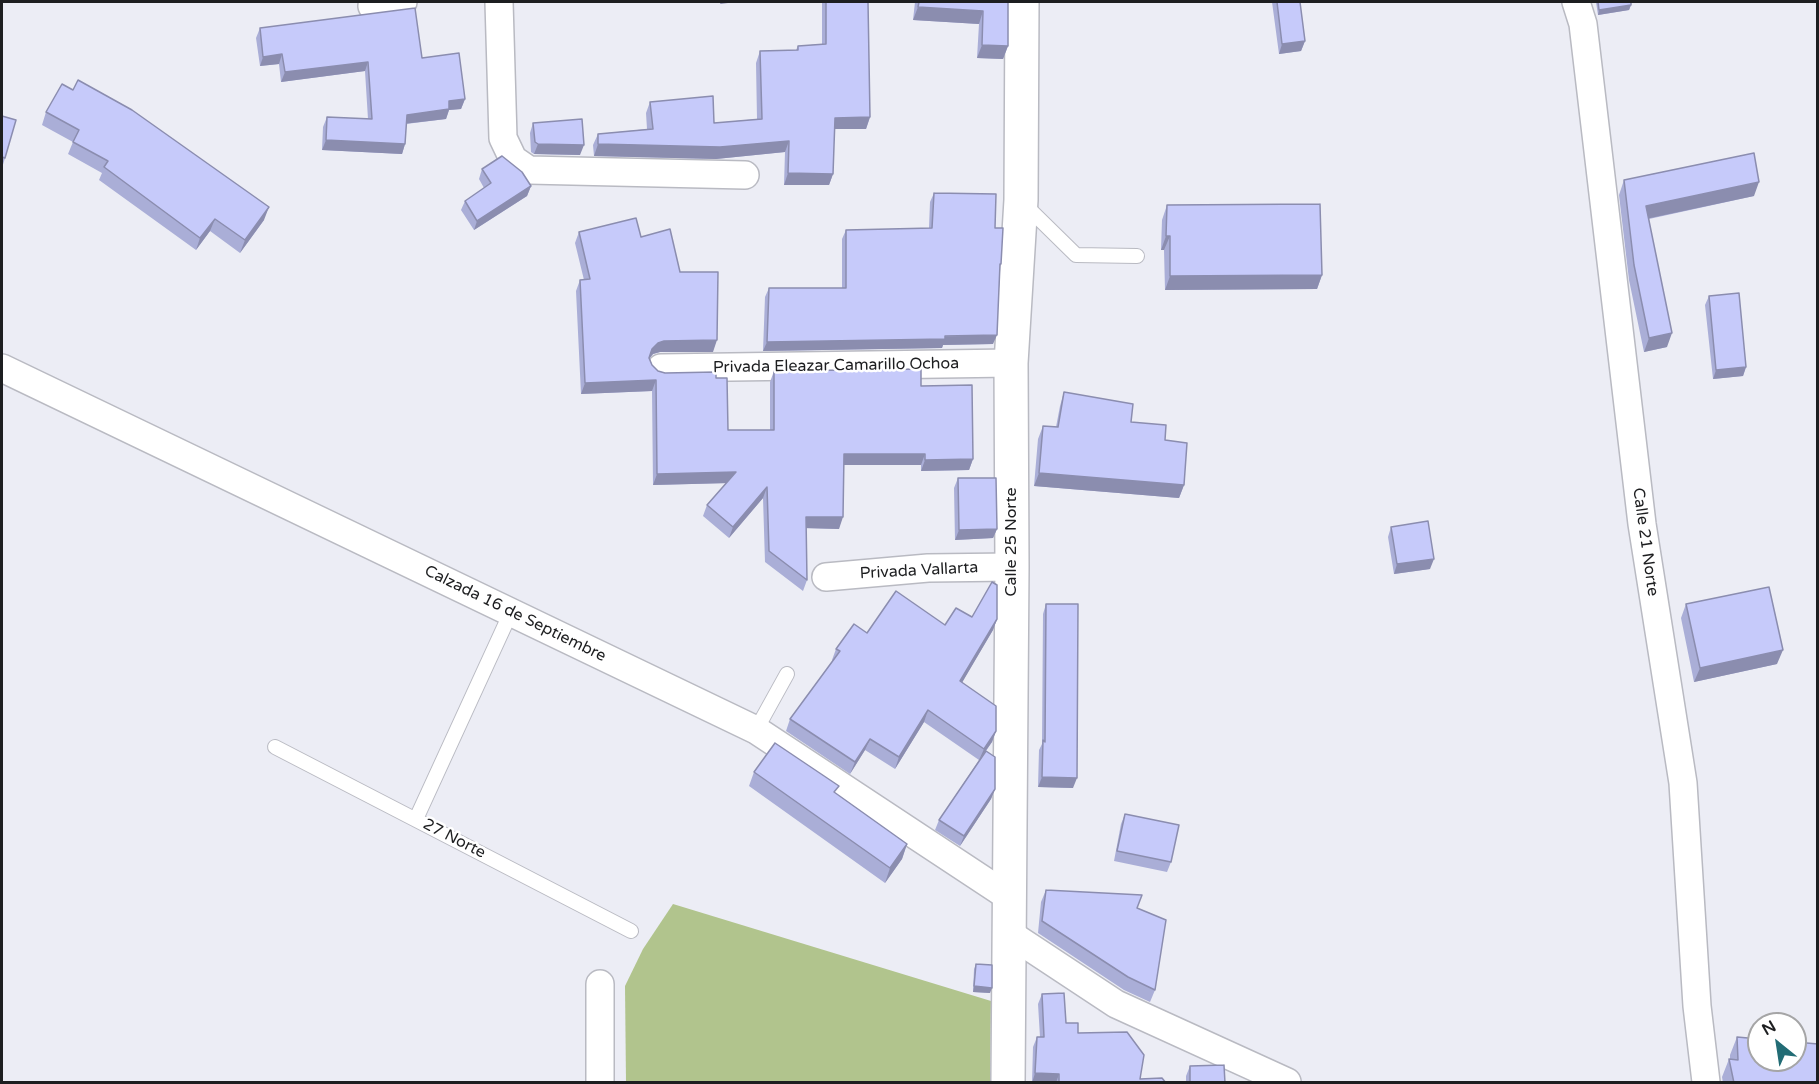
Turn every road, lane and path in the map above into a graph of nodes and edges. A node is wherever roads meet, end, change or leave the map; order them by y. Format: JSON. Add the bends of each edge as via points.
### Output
{"nodes":[{"id":1,"x":403,"y":2,"type":"edge"},
{"id":2,"x":499,"y":2,"type":"edge"},
{"id":3,"x":1022,"y":2,"type":"edge"},
{"id":4,"x":1576,"y":2,"type":"edge"},
{"id":5,"x":372,"y":6,"type":"dead end"},
{"id":6,"x":745,"y":175,"type":"dead end"},
{"id":7,"x":1021,"y":200,"type":"junction"},
{"id":8,"x":1137,"y":256,"type":"dead end"},
{"id":9,"x":1011,"y":363,"type":"junction"},
{"id":10,"x":2,"y":368,"type":"edge"},
{"id":11,"x":661,"y":368,"type":"dead end"},
{"id":12,"x":1012,"y":567,"type":"junction"},
{"id":13,"x":826,"y":578,"type":"dead end"},
{"id":14,"x":511,"y":612,"type":"junction"},
{"id":15,"x":787,"y":675,"type":"dead end"},
{"id":16,"x":756,"y":730,"type":"junction"},
{"id":17,"x":276,"y":747,"type":"dead end"},
{"id":18,"x":416,"y":819,"type":"junction"},
{"id":19,"x":1009,"y":897,"type":"junction"},
{"id":20,"x":632,"y":931,"type":"dead end"},
{"id":21,"x":1010,"y":934,"type":"junction"},
{"id":22,"x":600,"y":984,"type":"dead end"},
{"id":23,"x":600,"y":1083,"type":"edge"},
{"id":24,"x":1008,"y":1083,"type":"edge"},
{"id":25,"x":1287,"y":1083,"type":"edge"},
{"id":26,"x":1706,"y":1083,"type":"edge"}],
"edges":[{"from":1,"to":5,"type":"street"},
{"from":2,"to":6,"type":"street","via":[[503,138],[513,159],[530,170]]},
{"from":3,"to":7,"type":"street","name":"Calle 25 Norte"},
{"from":4,"to":26,"type":"street","name":"Calle 21 Norte","via":[[1584,35],[1642,524],[1683,783],[1697,1006]]},
{"from":7,"to":8,"type":"lane","via":[[1076,255]]},
{"from":7,"to":9,"type":"street","name":"Calle 25 Norte"},
{"from":9,"to":11,"type":"street","name":"Privada Eleazar Camarillo Ochoa"},
{"from":9,"to":12,"type":"street","name":"Calle 25 Norte"},
{"from":10,"to":14,"type":"street","name":"Calzada 16 de Septiembre"},
{"from":12,"to":13,"type":"street","name":"Privada Vallarta","via":[[928,568]]},
{"from":12,"to":19,"type":"street","name":"Calle 25 Norte"},
{"from":14,"to":16,"type":"street","name":"Calzada 16 de Septiembre"},
{"from":14,"to":18,"type":"lane"},
{"from":15,"to":16,"type":"lane"},
{"from":16,"to":19,"type":"street","name":"Calzada 16 de Septiembre"},
{"from":17,"to":18,"type":"lane","name":"27 Norte"},
{"from":18,"to":20,"type":"lane","name":"27 Norte"},
{"from":19,"to":21,"type":"street","name":"Calle 25 Norte"},
{"from":21,"to":24,"type":"street","name":"Calle 25 Norte"},
{"from":21,"to":25,"type":"street","via":[[1116,1004]]},
{"from":22,"to":23,"type":"street"}]}
